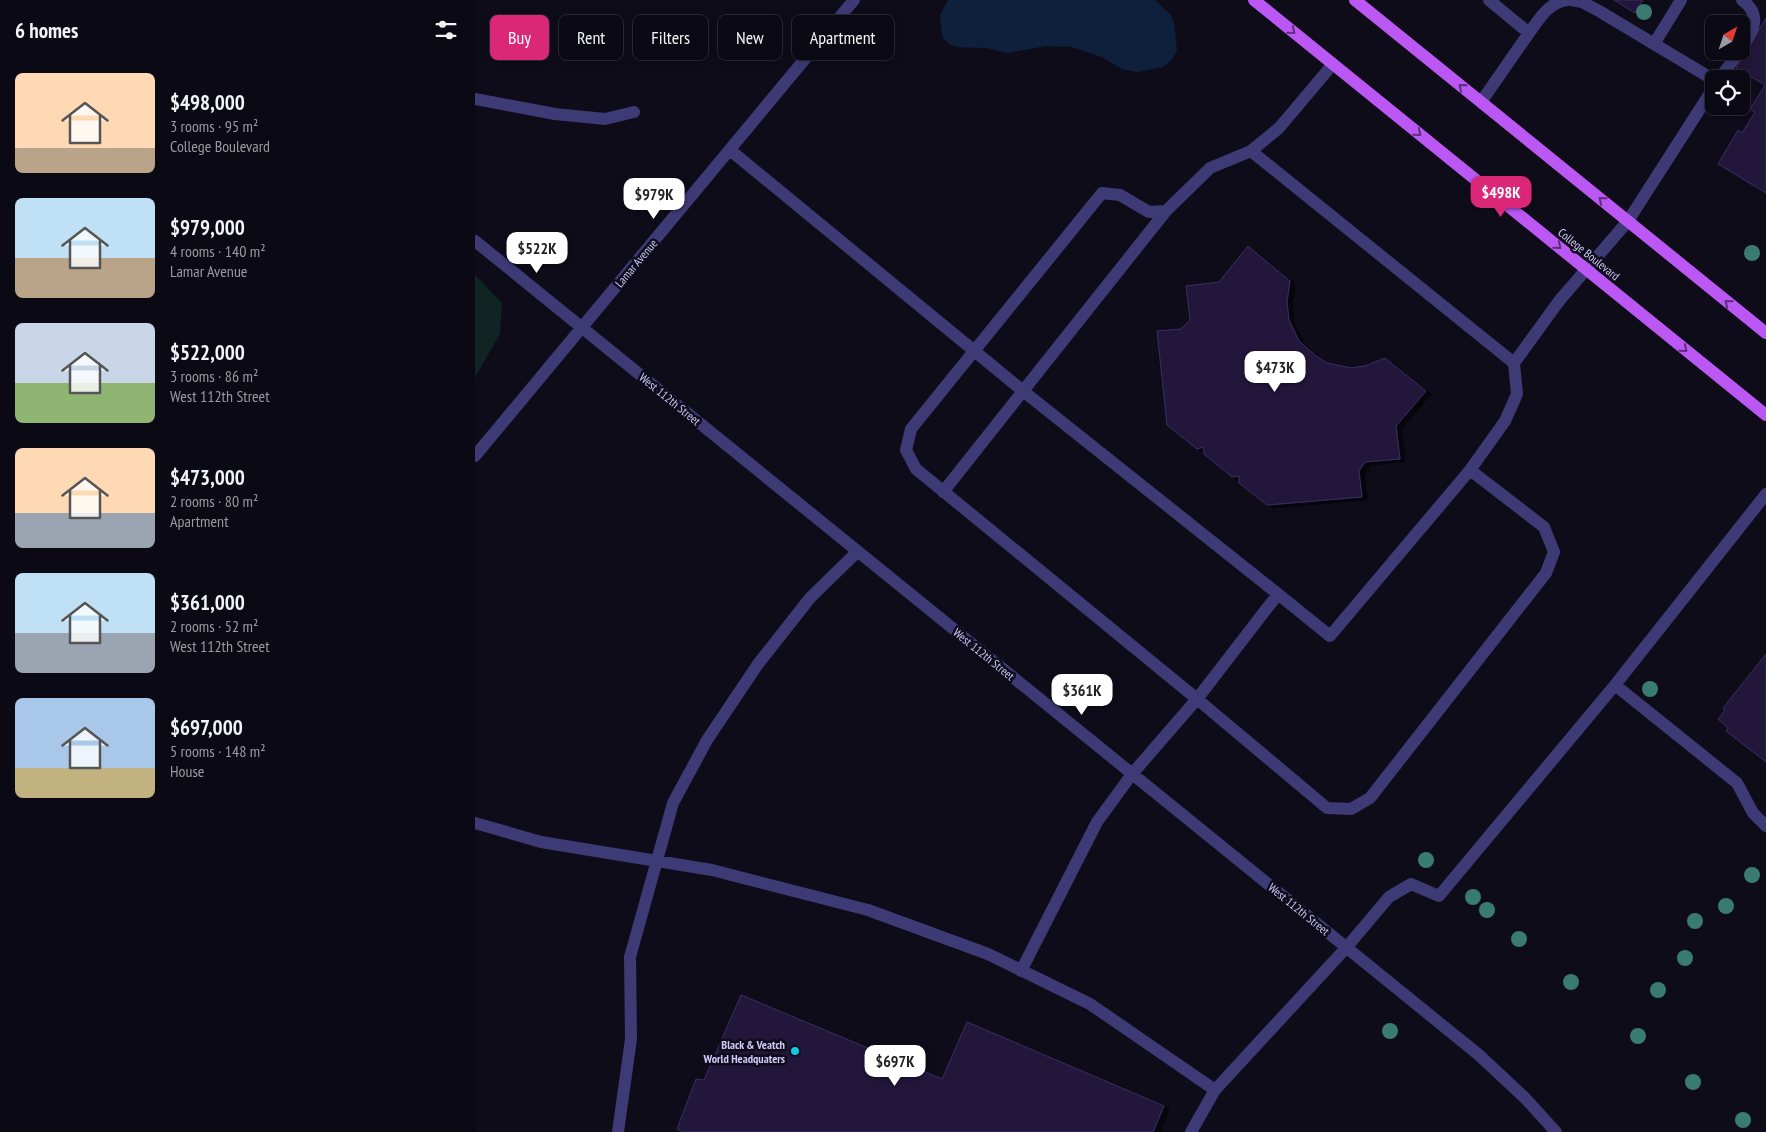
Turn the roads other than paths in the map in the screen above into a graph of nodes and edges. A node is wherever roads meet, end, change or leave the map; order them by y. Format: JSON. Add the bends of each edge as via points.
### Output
{"nodes":[{"id":1,"x":1254,"y":0,"type":"edge"},
{"id":2,"x":1355,"y":0,"type":"edge"},
{"id":3,"x":1489,"y":0,"type":"edge"},
{"id":4,"x":1569,"y":0,"type":"edge"},
{"id":5,"x":1681,"y":0,"type":"edge"},
{"id":6,"x":1742,"y":0,"type":"edge"},
{"id":7,"x":847,"y":2,"type":"edge"},
{"id":8,"x":1529,"y":33,"type":"junction"},
{"id":9,"x":1750,"y":34,"type":"edge"},
{"id":10,"x":1655,"y":44,"type":"junction"},
{"id":11,"x":1733,"y":60,"type":"edge"},
{"id":12,"x":1333,"y":64,"type":"junction"},
{"id":13,"x":1726,"y":70,"type":"edge"},
{"id":14,"x":1705,"y":75,"type":"edge"},
{"id":15,"x":475,"y":98,"type":"edge"},
{"id":16,"x":1705,"y":101,"type":"edge"},
{"id":17,"x":1481,"y":102,"type":"junction"},
{"id":18,"x":634,"y":112,"type":"dead end"},
{"id":19,"x":730,"y":150,"type":"junction"},
{"id":20,"x":1251,"y":151,"type":"junction"},
{"id":21,"x":1166,"y":211,"type":"junction"},
{"id":22,"x":1628,"y":221,"type":"junction"},
{"id":23,"x":475,"y":242,"type":"edge"},
{"id":24,"x":1587,"y":270,"type":"junction"},
{"id":25,"x":582,"y":328,"type":"junction"},
{"id":26,"x":1766,"y":333,"type":"edge"},
{"id":27,"x":974,"y":352,"type":"junction"},
{"id":28,"x":1514,"y":363,"type":"junction"},
{"id":29,"x":1023,"y":391,"type":"junction"},
{"id":30,"x":1766,"y":415,"type":"edge"},
{"id":31,"x":475,"y":456,"type":"edge"},
{"id":32,"x":1470,"y":470,"type":"junction"},
{"id":33,"x":943,"y":492,"type":"junction"},
{"id":34,"x":1766,"y":494,"type":"edge"},
{"id":35,"x":857,"y":552,"type":"junction"},
{"id":36,"x":1278,"y":594,"type":"junction"},
{"id":37,"x":1615,"y":685,"type":"junction"},
{"id":38,"x":1197,"y":699,"type":"junction"},
{"id":39,"x":1131,"y":774,"type":"junction"},
{"id":40,"x":475,"y":823,"type":"edge"},
{"id":41,"x":1766,"y":826,"type":"edge"},
{"id":42,"x":655,"y":862,"type":"junction"},
{"id":43,"x":1346,"y":948,"type":"junction"},
{"id":44,"x":1021,"y":971,"type":"junction"},
{"id":45,"x":1215,"y":1090,"type":"junction"},
{"id":46,"x":618,"y":1132,"type":"edge"},
{"id":47,"x":1191,"y":1132,"type":"edge"},
{"id":48,"x":1556,"y":1132,"type":"edge"}],
"edges":[{"from":1,"to":12,"type":"main road","name":"College Boulevard","one_way":true},
{"from":17,"to":2,"type":"main road","one_way":true},
{"from":3,"to":8,"type":"street"},
{"from":4,"to":8,"type":"street","via":[[1556,2],[1545,10]]},
{"from":4,"to":10,"type":"street","via":[[1599,10]]},
{"from":5,"to":10,"type":"street"},
{"from":6,"to":9,"type":"street","via":[[1754,12],[1756,23]]},
{"from":7,"to":19,"type":"street","name":"Lamar Avenue"},
{"from":8,"to":17,"type":"street"},
{"from":10,"to":14,"type":"street"},
{"from":11,"to":13,"type":"street"},
{"from":12,"to":20,"type":"street","via":[[1279,128]]},
{"from":12,"to":24,"type":"main road","name":"College Boulevard","one_way":true},
{"from":15,"to":18,"type":"street","via":[[555,114],[605,119]]},
{"from":16,"to":22,"type":"street"},
{"from":22,"to":17,"type":"main road","one_way":true},
{"from":19,"to":25,"type":"street","name":"Lamar Avenue"},
{"from":19,"to":27,"type":"street"},
{"from":20,"to":21,"type":"street","via":[[1210,168]]},
{"from":20,"to":28,"type":"street"},
{"from":21,"to":27,"type":"street","via":[[1149,212],[1120,195],[1102,193]]},
{"from":21,"to":29,"type":"street"},
{"from":22,"to":24,"type":"street"},
{"from":26,"to":22,"type":"main road","one_way":true},
{"from":23,"to":25,"type":"street","name":"West 112th Street"},
{"from":24,"to":28,"type":"street","via":[[1559,301]]},
{"from":24,"to":30,"type":"main road","name":"College Boulevard","one_way":true},
{"from":25,"to":31,"type":"street","name":"Lamar Avenue"},
{"from":25,"to":35,"type":"street","name":"West 112th Street"},
{"from":27,"to":29,"type":"street"},
{"from":27,"to":33,"type":"street","via":[[911,429],[906,450],[916,470]]},
{"from":28,"to":32,"type":"street","via":[[1517,394],[1505,421]]},
{"from":29,"to":33,"type":"street"},
{"from":29,"to":36,"type":"street"},
{"from":32,"to":36,"type":"street","via":[[1330,636]]},
{"from":32,"to":38,"type":"street","via":[[1544,527],[1554,552],[1546,573],[1370,798],[1351,809],[1327,808]]},
{"from":33,"to":38,"type":"street"},
{"from":34,"to":37,"type":"street"},
{"from":35,"to":39,"type":"street","name":"West 112th Street"},
{"from":35,"to":42,"type":"street","via":[[810,598],[758,664],[707,740],[673,803]]},
{"from":36,"to":38,"type":"street"},
{"from":37,"to":41,"type":"street","via":[[1737,783],[1753,813]]},
{"from":37,"to":43,"type":"street","via":[[1439,896],[1411,884],[1389,897]]},
{"from":38,"to":39,"type":"street"},
{"from":39,"to":43,"type":"street","name":"West 112th Street"},
{"from":39,"to":44,"type":"street","via":[[1097,822]]},
{"from":40,"to":42,"type":"street","via":[[541,842]]},
{"from":42,"to":44,"type":"street","via":[[712,870],[868,910],[987,954]]},
{"from":42,"to":46,"type":"street","via":[[630,957],[631,1039]]},
{"from":43,"to":45,"type":"street"},
{"from":43,"to":48,"type":"street","name":"West 112th Street","via":[[1479,1055]]},
{"from":44,"to":45,"type":"street","via":[[1090,1004]]},
{"from":45,"to":47,"type":"street"}]}
